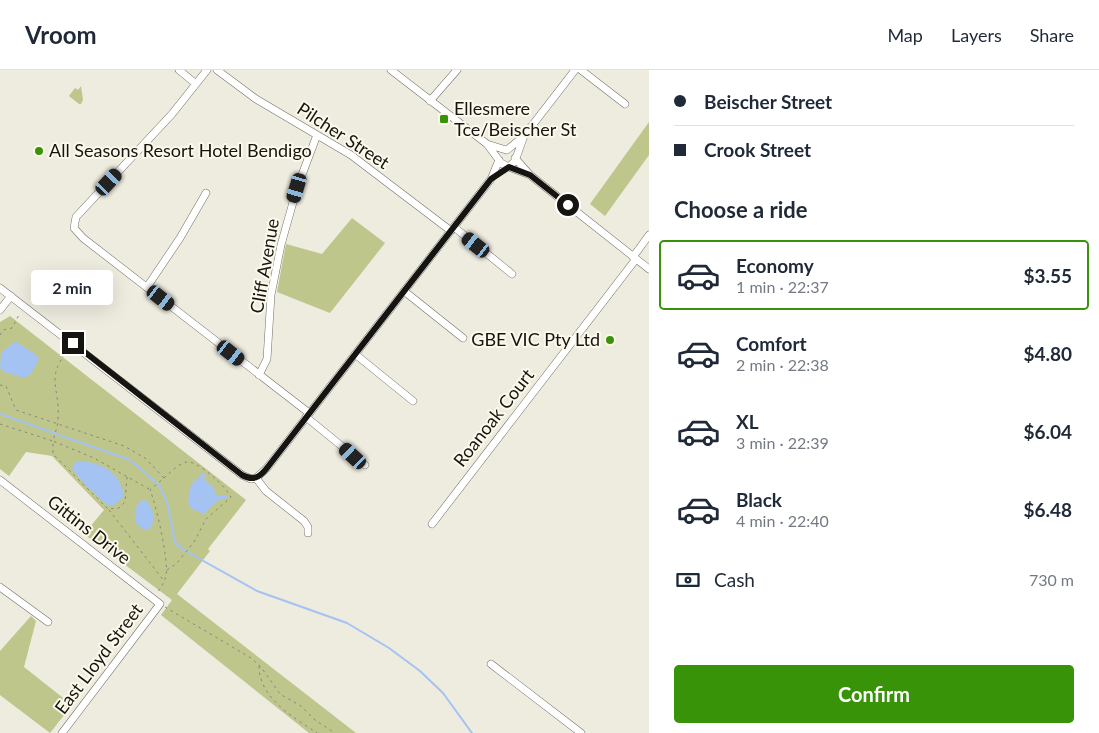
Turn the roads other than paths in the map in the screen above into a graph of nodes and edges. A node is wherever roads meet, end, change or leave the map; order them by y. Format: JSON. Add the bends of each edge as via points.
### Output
{"nodes":[{"id":1,"x":179,"y":70,"type":"edge"},
{"id":2,"x":207,"y":70,"type":"edge"},
{"id":3,"x":217,"y":70,"type":"edge"},
{"id":4,"x":391,"y":70,"type":"edge"},
{"id":5,"x":456,"y":70,"type":"edge"},
{"id":6,"x":575,"y":70,"type":"edge"},
{"id":7,"x":581,"y":70,"type":"edge"},
{"id":8,"x":196,"y":84,"type":"junction"},
{"id":9,"x":430,"y":101,"type":"junction"},
{"id":10,"x":626,"y":104,"type":"dead end"},
{"id":11,"x":317,"y":135,"type":"junction"},
{"id":12,"x":524,"y":136,"type":"junction"},
{"id":13,"x":487,"y":144,"type":"junction"},
{"id":14,"x":506,"y":150,"type":"junction"},
{"id":15,"x":515,"y":157,"type":"junction"},
{"id":16,"x":499,"y":160,"type":"junction"},
{"id":17,"x":509,"y":167,"type":"junction"},
{"id":18,"x":530,"y":175,"type":"junction"},
{"id":19,"x":491,"y":179,"type":"junction"},
{"id":20,"x":206,"y":193,"type":"dead end"},
{"id":21,"x":452,"y":229,"type":"junction"},
{"id":22,"x":649,"y":235,"type":"edge"},
{"id":23,"x":635,"y":258,"type":"junction"},
{"id":24,"x":649,"y":269,"type":"edge"},
{"id":25,"x":512,"y":274,"type":"dead end"},
{"id":26,"x":146,"y":287,"type":"junction"},
{"id":27,"x":0,"y":288,"type":"edge"},
{"id":28,"x":404,"y":291,"type":"junction"},
{"id":29,"x":11,"y":296,"type":"junction"},
{"id":30,"x":0,"y":310,"type":"edge"},
{"id":31,"x":463,"y":338,"type":"dead end"},
{"id":32,"x":355,"y":354,"type":"junction"},
{"id":33,"x":259,"y":375,"type":"junction"},
{"id":34,"x":413,"y":401,"type":"dead end"},
{"id":35,"x":308,"y":415,"type":"junction"},
{"id":36,"x":365,"y":464,"type":"dead end"},
{"id":37,"x":256,"y":478,"type":"junction"},
{"id":38,"x":0,"y":480,"type":"edge"},
{"id":39,"x":432,"y":524,"type":"dead end"},
{"id":40,"x":308,"y":533,"type":"dead end"},
{"id":41,"x":0,"y":587,"type":"edge"},
{"id":42,"x":160,"y":604,"type":"joint"},
{"id":43,"x":48,"y":622,"type":"dead end"},
{"id":44,"x":491,"y":664,"type":"dead end"},
{"id":45,"x":62,"y":733,"type":"edge"},
{"id":46,"x":581,"y":733,"type":"edge"}],
"edges":[{"from":1,"to":8,"type":"street"},
{"from":2,"to":8,"type":"street"},
{"from":3,"to":11,"type":"street","name":"Pilcher Street","via":[[249,94]]},
{"from":4,"to":9,"type":"street"},
{"from":5,"to":9,"type":"street"},
{"from":6,"to":12,"type":"street"},
{"from":7,"to":10,"type":"street"},
{"from":8,"to":26,"type":"street","via":[[73,224],[78,234]]},
{"from":9,"to":13,"type":"street"},
{"from":11,"to":21,"type":"street","name":"Pilcher Street","via":[[351,155]]},
{"from":11,"to":33,"type":"street","name":"Cliff Avenue","via":[[297,188],[281,245],[271,295],[267,359]]},
{"from":12,"to":14,"type":"street"},
{"from":12,"to":15,"type":"street"},
{"from":13,"to":14,"type":"street"},
{"from":13,"to":16,"type":"street"},
{"from":14,"to":15,"type":"street"},
{"from":14,"to":16,"type":"street","via":[[500,154]]},
{"from":15,"to":17,"type":"street"},
{"from":15,"to":18,"type":"street"},
{"from":16,"to":17,"type":"street"},
{"from":16,"to":19,"type":"street"},
{"from":17,"to":18,"type":"street"},
{"from":17,"to":19,"type":"street"},
{"from":18,"to":23,"type":"street"},
{"from":19,"to":21,"type":"street"},
{"from":20,"to":26,"type":"street"},
{"from":21,"to":25,"type":"street","name":"Pilcher Street"},
{"from":21,"to":28,"type":"street"},
{"from":22,"to":23,"type":"street","name":"Roanoak Court"},
{"from":23,"to":24,"type":"street"},
{"from":23,"to":39,"type":"street","name":"Roanoak Court"},
{"from":26,"to":33,"type":"street"},
{"from":27,"to":29,"type":"street"},
{"from":28,"to":31,"type":"street"},
{"from":28,"to":32,"type":"street"},
{"from":29,"to":30,"type":"street"},
{"from":29,"to":37,"type":"street","via":[[242,475]]},
{"from":32,"to":34,"type":"street"},
{"from":32,"to":35,"type":"street"},
{"from":33,"to":35,"type":"street"},
{"from":35,"to":36,"type":"street"},
{"from":35,"to":37,"type":"street"},
{"from":37,"to":40,"type":"street","via":[[263,488],[304,521]]},
{"from":38,"to":42,"type":"street","name":"Gittins Drive"},
{"from":41,"to":43,"type":"street"},
{"from":42,"to":45,"type":"street","name":"East Lloyd Street"},
{"from":44,"to":46,"type":"street"}]}
